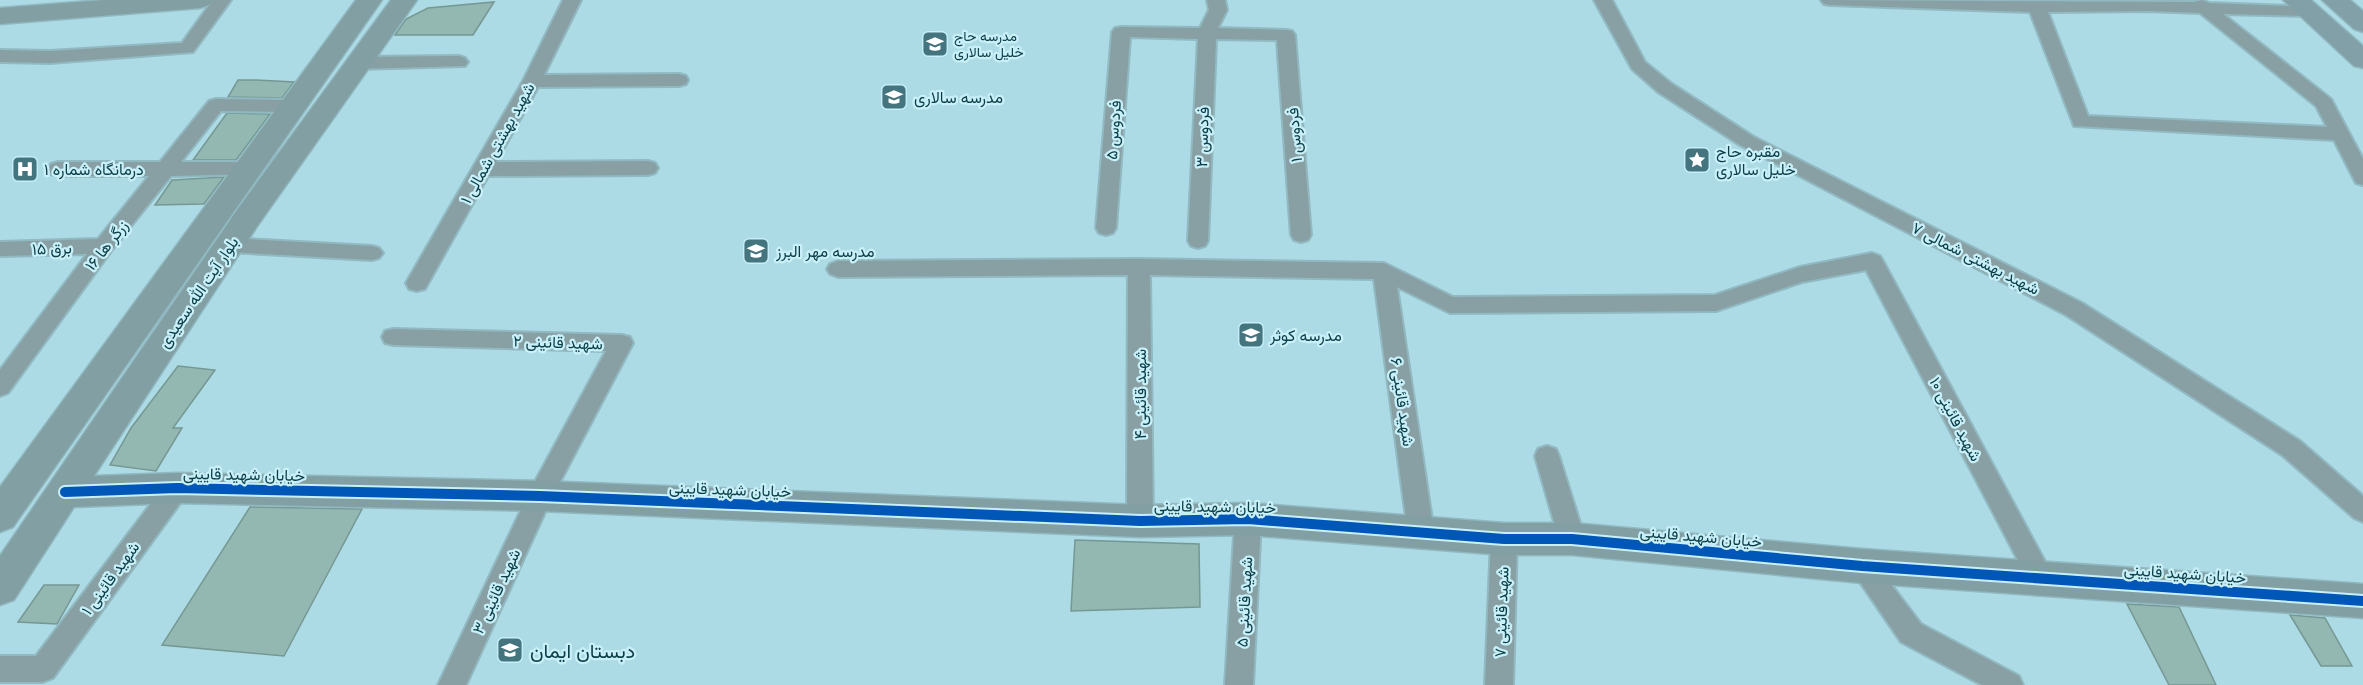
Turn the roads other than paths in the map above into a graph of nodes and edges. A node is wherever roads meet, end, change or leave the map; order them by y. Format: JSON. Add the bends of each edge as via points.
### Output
{"nodes":[{"id":1,"x":200,"y":0,"type":"edge"},
{"id":2,"x":222,"y":0,"type":"edge"},
{"id":3,"x":369,"y":0,"type":"edge"},
{"id":4,"x":404,"y":0,"type":"edge"},
{"id":5,"x":572,"y":0,"type":"edge"},
{"id":6,"x":1216,"y":0,"type":"edge"},
{"id":7,"x":1603,"y":0,"type":"edge"},
{"id":8,"x":1830,"y":0,"type":"edge"},
{"id":9,"x":2335,"y":0,"type":"edge"},
{"id":10,"x":2200,"y":4,"type":"edge"},
{"id":11,"x":2302,"y":5,"type":"edge"},
{"id":12,"x":2037,"y":7,"type":"junction"},
{"id":13,"x":0,"y":16,"type":"edge"},
{"id":14,"x":2361,"y":21,"type":"edge"},
{"id":15,"x":1207,"y":32,"type":"junction"},
{"id":16,"x":0,"y":56,"type":"edge"},
{"id":17,"x":2363,"y":60,"type":"edge"},
{"id":18,"x":459,"y":62,"type":"dead end"},
{"id":19,"x":356,"y":63,"type":"junction"},
{"id":20,"x":680,"y":80,"type":"dead end"},
{"id":21,"x":532,"y":81,"type":"junction"},
{"id":22,"x":292,"y":106,"type":"junction"},
{"id":23,"x":2340,"y":134,"type":"junction"},
{"id":24,"x":648,"y":168,"type":"dead end"},
{"id":25,"x":58,"y":169,"type":"dead end"},
{"id":26,"x":249,"y":169,"type":"junction"},
{"id":27,"x":483,"y":169,"type":"junction"},
{"id":28,"x":164,"y":171,"type":"junction"},
{"id":29,"x":2363,"y":178,"type":"edge"},
{"id":30,"x":1106,"y":228,"type":"dead end"},
{"id":31,"x":1301,"y":235,"type":"dead end"},
{"id":32,"x":1198,"y":241,"type":"dead end"},
{"id":33,"x":230,"y":245,"type":"junction"},
{"id":34,"x":104,"y":246,"type":"junction"},
{"id":35,"x":0,"y":249,"type":"edge"},
{"id":36,"x":372,"y":253,"type":"dead end"},
{"id":37,"x":1139,"y":267,"type":"junction"},
{"id":38,"x":838,"y":269,"type":"dead end"},
{"id":39,"x":1384,"y":271,"type":"junction"},
{"id":40,"x":417,"y":283,"type":"dead end"},
{"id":41,"x":393,"y":337,"type":"dead end"},
{"id":42,"x":0,"y":387,"type":"edge"},
{"id":43,"x":1547,"y":456,"type":"dead end"},
{"id":44,"x":38,"y":463,"type":"junction"},
{"id":45,"x":74,"y":478,"type":"junction"},
{"id":46,"x":177,"y":488,"type":"junction"},
{"id":47,"x":540,"y":496,"type":"junction"},
{"id":48,"x":4,"y":505,"type":"edge"},
{"id":49,"x":2363,"y":511,"type":"edge"},
{"id":50,"x":1248,"y":519,"type":"junction"},
{"id":51,"x":1140,"y":520,"type":"junction"},
{"id":52,"x":39,"y":530,"type":"junction"},
{"id":53,"x":1421,"y":533,"type":"junction"},
{"id":54,"x":1572,"y":538,"type":"junction"},
{"id":55,"x":1504,"y":539,"type":"junction"},
{"id":56,"x":1862,"y":566,"type":"junction"},
{"id":57,"x":2040,"y":577,"type":"junction"},
{"id":58,"x":0,"y":588,"type":"edge"},
{"id":59,"x":2363,"y":601,"type":"edge"},
{"id":60,"x":0,"y":669,"type":"edge"},
{"id":61,"x":452,"y":685,"type":"edge"},
{"id":62,"x":1239,"y":685,"type":"edge"},
{"id":63,"x":1498,"y":685,"type":"edge"},
{"id":64,"x":2009,"y":685,"type":"edge"}],
"edges":[{"from":1,"to":13,"type":"street"},
{"from":2,"to":16,"type":"street","via":[[187,48],[50,57]]},
{"from":3,"to":22,"type":"street","name":"بلوار آیت الله سعیدی"},
{"from":4,"to":19,"type":"street","name":"بلوار آیت الله سعیدی"},
{"from":5,"to":21,"type":"street","name":"شهید بهشتی شمالی ۱"},
{"from":6,"to":15,"type":"street","name":"فردوس ۳","via":[[1218,10]]},
{"from":7,"to":49,"type":"street","name":"شهید بهشتی شمالی ۷","via":[[1638,65],[1665,88],[1747,141],[2074,309],[2291,448]]},
{"from":8,"to":12,"type":"street"},
{"from":9,"to":14,"type":"main road"},
{"from":10,"to":11,"type":"street"},
{"from":10,"to":12,"type":"street"},
{"from":10,"to":23,"type":"street","via":[[2324,103]]},
{"from":11,"to":17,"type":"main road"},
{"from":12,"to":23,"type":"street","via":[[2081,122]]},
{"from":15,"to":30,"type":"street","name":"فردوس ۵","via":[[1120,32]]},
{"from":15,"to":31,"type":"street","name":"فردوس ۱","via":[[1286,35]]},
{"from":15,"to":32,"type":"street","name":"فردوس ۳"},
{"from":18,"to":19,"type":"street"},
{"from":19,"to":33,"type":"street","name":"بلوار آیت الله سعیدی"},
{"from":20,"to":21,"type":"street"},
{"from":21,"to":27,"type":"street","name":"شهید بهشتی شمالی ۱"},
{"from":22,"to":26,"type":"street","name":"بلوار آیت الله سعیدی"},
{"from":22,"to":28,"type":"street","name":"زرگر ها ۱۶","via":[[216,105]]},
{"from":23,"to":29,"type":"street"},
{"from":24,"to":27,"type":"street"},
{"from":25,"to":28,"type":"street"},
{"from":26,"to":28,"type":"street"},
{"from":26,"to":44,"type":"street","name":"بلوار آیت الله سعیدی"},
{"from":27,"to":40,"type":"street","name":"شهید بهشتی شمالی ۱"},
{"from":28,"to":34,"type":"street","name":"زرگر ها ۱۶"},
{"from":33,"to":36,"type":"street"},
{"from":33,"to":45,"type":"street","name":"بلوار آیت الله سعیدی"},
{"from":34,"to":35,"type":"street","name":"برق ۱۵"},
{"from":34,"to":42,"type":"street","name":"زرگر ها ۱۶"},
{"from":37,"to":38,"type":"street"},
{"from":37,"to":39,"type":"street"},
{"from":37,"to":51,"type":"street","name":"شهید قائینی ۴"},
{"from":39,"to":53,"type":"street","name":"شهید قائینی ۶"},
{"from":39,"to":57,"type":"street","name":"شهید قائینی ۱۰","via":[[1450,305],[1716,303],[1800,275],[1872,261]]},
{"from":41,"to":47,"type":"street","name":"شهید قائینی ۲","via":[[622,344]]},
{"from":43,"to":54,"type":"street"},
{"from":44,"to":45,"type":"street","via":[[45,481]]},
{"from":44,"to":48,"type":"street","name":"بلوار آیت الله سعیدی"},
{"from":45,"to":46,"type":"street","name":"خیابان شهید قایینی"},
{"from":45,"to":52,"type":"street","name":"بلوار آیت الله سعیدی"},
{"from":46,"to":47,"type":"street","name":"خیابان شهید قایینی"},
{"from":46,"to":60,"type":"street","name":"شهید قائینی ۱","via":[[44,669]]},
{"from":47,"to":51,"type":"street","name":"خیابان شهید قایینی"},
{"from":47,"to":61,"type":"street","name":"شهید قائینی ۳"},
{"from":48,"to":52,"type":"street","via":[[36,514]]},
{"from":50,"to":51,"type":"street","name":"خیابان شهید قایینی"},
{"from":50,"to":53,"type":"street","name":"خیابان شهید قایینی"},
{"from":50,"to":62,"type":"street","name":"شهید قائینی ۵"},
{"from":52,"to":58,"type":"street","name":"بلوار آیت الله سعیدی"},
{"from":53,"to":55,"type":"street","name":"خیابان شهید قایینی"},
{"from":54,"to":55,"type":"street","name":"خیابان شهید قایینی"},
{"from":54,"to":56,"type":"street","name":"خیابان شهید قایینی"},
{"from":55,"to":63,"type":"street","name":"شهید قائینی ۷"},
{"from":56,"to":57,"type":"street","name":"خیابان شهید قایینی"},
{"from":56,"to":64,"type":"street","via":[[1911,633]]},
{"from":57,"to":59,"type":"street","name":"خیابان شهید قایینی"}]}
